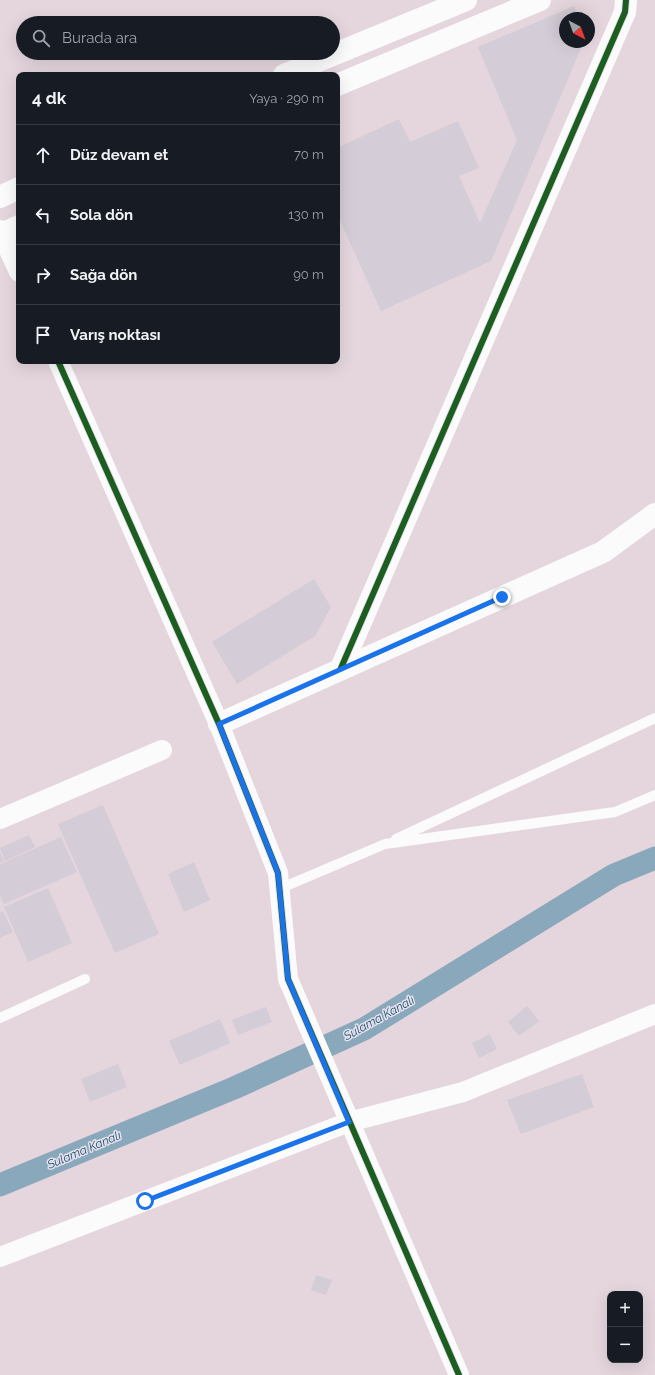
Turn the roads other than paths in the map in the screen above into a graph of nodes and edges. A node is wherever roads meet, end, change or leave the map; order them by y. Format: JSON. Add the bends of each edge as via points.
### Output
{"nodes":[{"id":1,"x":466,"y":0,"type":"edge"},
{"id":2,"x":540,"y":0,"type":"edge"},
{"id":3,"x":626,"y":0,"type":"edge"},
{"id":4,"x":340,"y":52,"type":"edge"},
{"id":5,"x":320,"y":60,"type":"edge"},
{"id":6,"x":291,"y":72,"type":"edge"},
{"id":7,"x":340,"y":84,"type":"edge"},
{"id":8,"x":16,"y":189,"type":"edge"},
{"id":9,"x":0,"y":196,"type":"edge"},
{"id":10,"x":5,"y":231,"type":"edge"},
{"id":11,"x":16,"y":263,"type":"edge"},
{"id":12,"x":59,"y":364,"type":"edge"},
{"id":13,"x":655,"y":514,"type":"edge"},
{"id":14,"x":341,"y":668,"type":"junction"},
{"id":15,"x":655,"y":718,"type":"edge"},
{"id":16,"x":219,"y":724,"type":"junction"},
{"id":17,"x":162,"y":750,"type":"dead end"},
{"id":18,"x":655,"y":795,"type":"edge"},
{"id":19,"x":0,"y":819,"type":"edge"},
{"id":20,"x":385,"y":844,"type":"junction"},
{"id":21,"x":279,"y":889,"type":"junction"},
{"id":22,"x":85,"y":979,"type":"dead end"},
{"id":23,"x":655,"y":1014,"type":"edge"},
{"id":24,"x":0,"y":1018,"type":"edge"},
{"id":25,"x":349,"y":1122,"type":"junction"},
{"id":26,"x":0,"y":1257,"type":"edge"},
{"id":27,"x":459,"y":1375,"type":"edge"}],
"edges":[{"from":1,"to":4,"type":"street"},
{"from":2,"to":7,"type":"street"},
{"from":3,"to":14,"type":"street","via":[[625,12]]},
{"from":5,"to":6,"type":"street"},
{"from":8,"to":9,"type":"street"},
{"from":10,"to":11,"type":"street"},
{"from":12,"to":16,"type":"street"},
{"from":13,"to":14,"type":"street","via":[[604,552]]},
{"from":14,"to":16,"type":"street"},
{"from":15,"to":20,"type":"lane"},
{"from":16,"to":21,"type":"street","via":[[278,873]]},
{"from":17,"to":19,"type":"street"},
{"from":18,"to":20,"type":"lane","via":[[615,812]]},
{"from":20,"to":21,"type":"lane"},
{"from":21,"to":25,"type":"street","via":[[288,979]]},
{"from":22,"to":24,"type":"lane"},
{"from":23,"to":25,"type":"street","via":[[463,1092]]},
{"from":25,"to":26,"type":"street"},
{"from":25,"to":27,"type":"street"}]}
